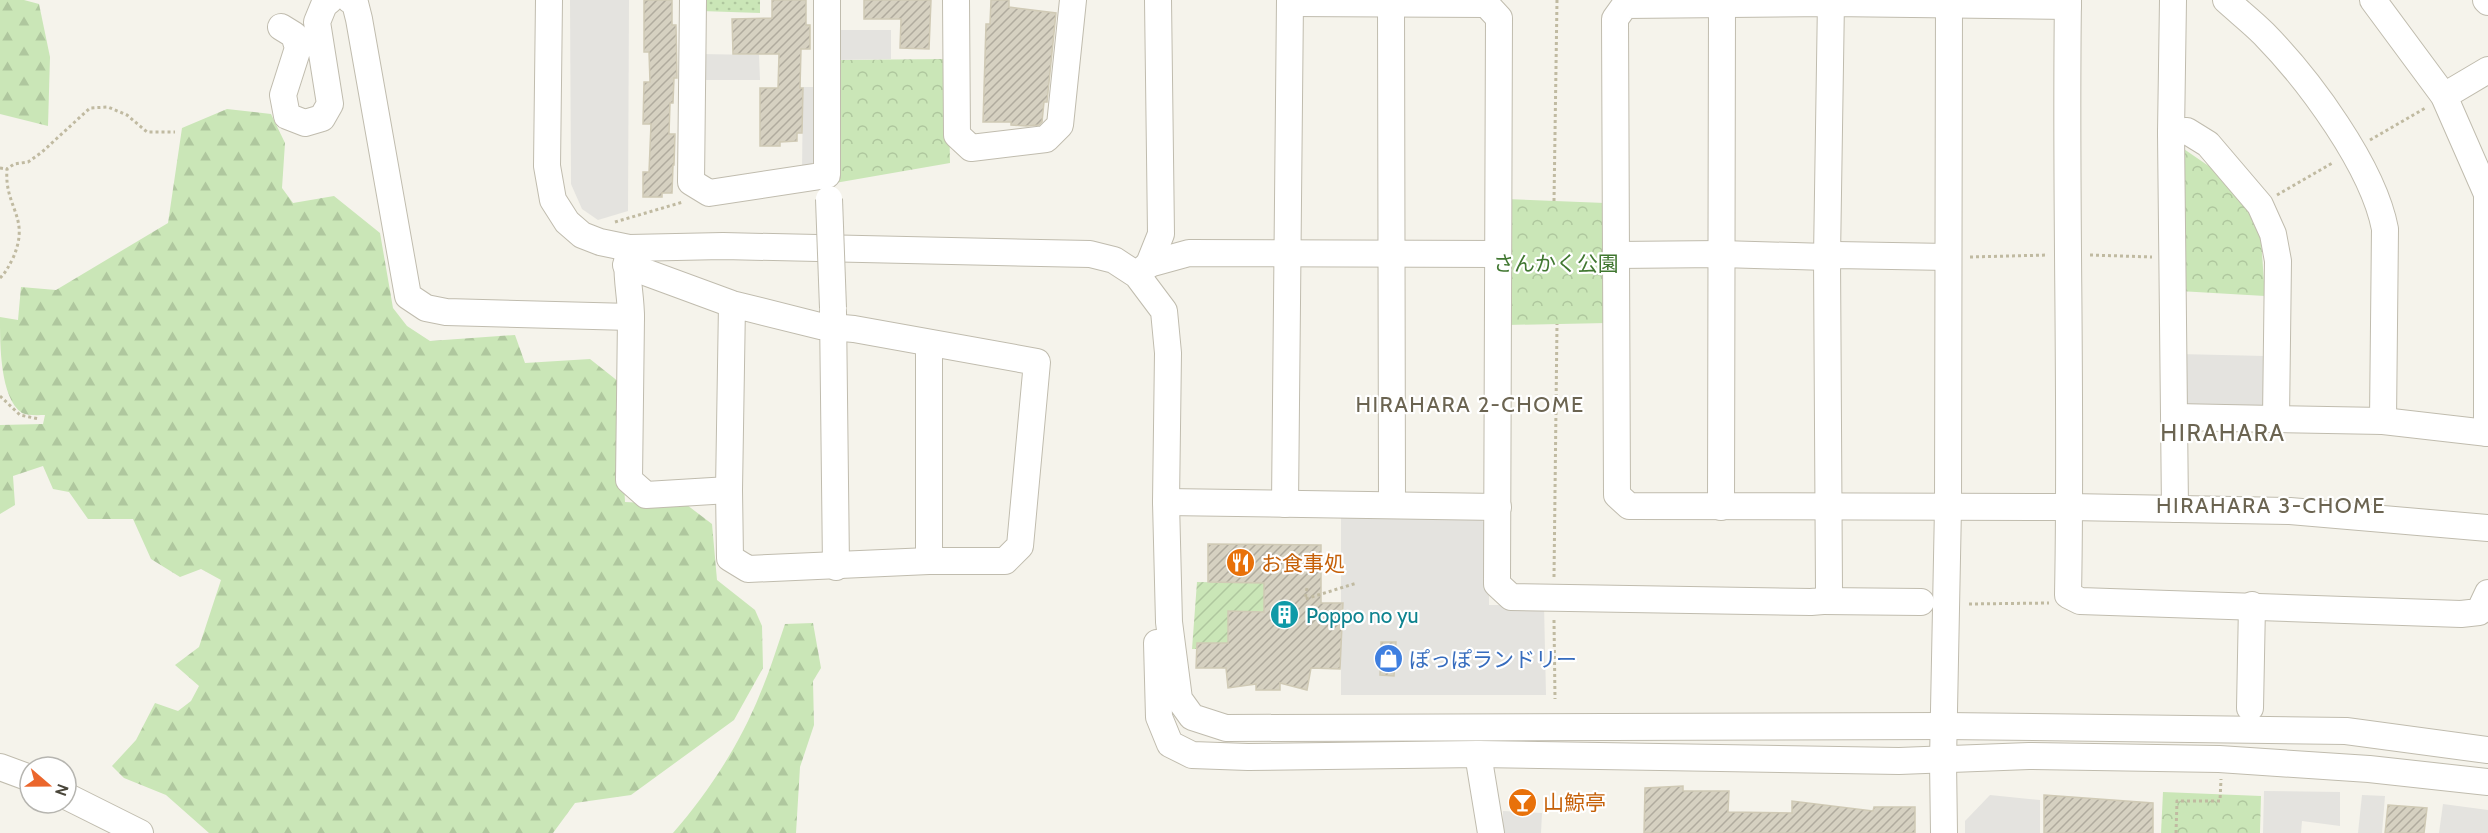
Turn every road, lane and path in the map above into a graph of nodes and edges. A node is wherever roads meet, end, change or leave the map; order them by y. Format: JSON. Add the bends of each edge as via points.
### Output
{"nodes":[{"id":1,"x":330,"y":0,"type":"edge"},
{"id":2,"x":350,"y":0,"type":"edge"},
{"id":3,"x":549,"y":0,"type":"edge"},
{"id":4,"x":693,"y":0,"type":"edge"},
{"id":5,"x":827,"y":0,"type":"edge"},
{"id":6,"x":956,"y":0,"type":"edge"},
{"id":7,"x":1073,"y":0,"type":"edge"},
{"id":8,"x":1158,"y":0,"type":"edge"},
{"id":9,"x":1557,"y":0,"type":"edge"},
{"id":10,"x":2173,"y":0,"type":"edge"},
{"id":11,"x":2226,"y":0,"type":"edge"},
{"id":12,"x":2373,"y":0,"type":"edge"},
{"id":13,"x":1291,"y":1,"type":"edge"},
{"id":14,"x":1831,"y":2,"type":"edge"},
{"id":15,"x":1391,"y":3,"type":"junction"},
{"id":16,"x":1949,"y":3,"type":"edge"},
{"id":17,"x":2068,"y":3,"type":"edge"},
{"id":18,"x":1722,"y":4,"type":"junction"},
{"id":19,"x":281,"y":27,"type":"dead end"},
{"id":20,"x":2488,"y":70,"type":"edge"},
{"id":21,"x":2444,"y":96,"type":"junction"},
{"id":22,"x":175,"y":132,"type":"dead end"},
{"id":23,"x":2171,"y":133,"type":"junction"},
{"id":24,"x":0,"y":168,"type":"edge"},
{"id":25,"x":7,"y":169,"type":"junction"},
{"id":26,"x":828,"y":187,"type":"junction"},
{"id":27,"x":700,"y":188,"type":"junction"},
{"id":28,"x":1554,"y":201,"type":"dead end"},
{"id":29,"x":611,"y":223,"type":"dead end"},
{"id":30,"x":1391,"y":253,"type":"junction"},
{"id":31,"x":1497,"y":254,"type":"junction"},
{"id":32,"x":1721,"y":254,"type":"junction"},
{"id":33,"x":1287,"y":255,"type":"junction"},
{"id":34,"x":1616,"y":255,"type":"junction"},
{"id":35,"x":627,"y":257,"type":"junction"},
{"id":36,"x":1827,"y":257,"type":"junction"},
{"id":37,"x":1948,"y":257,"type":"junction"},
{"id":38,"x":1143,"y":269,"type":"junction"},
{"id":39,"x":0,"y":278,"type":"edge"},
{"id":40,"x":732,"y":304,"type":"junction"},
{"id":41,"x":631,"y":317,"type":"junction"},
{"id":42,"x":834,"y":318,"type":"junction"},
{"id":43,"x":1557,"y":324,"type":"dead end"},
{"id":44,"x":929,"y":343,"type":"junction"},
{"id":45,"x":0,"y":396,"type":"edge"},
{"id":46,"x":2175,"y":417,"type":"junction"},
{"id":47,"x":2276,"y":418,"type":"junction"},
{"id":48,"x":39,"y":419,"type":"dead end"},
{"id":49,"x":2383,"y":421,"type":"junction"},
{"id":50,"x":2488,"y":433,"type":"edge"},
{"id":51,"x":729,"y":490,"type":"junction"},
{"id":52,"x":1166,"y":502,"type":"junction"},
{"id":53,"x":1285,"y":504,"type":"junction"},
{"id":54,"x":1392,"y":504,"type":"junction"},
{"id":55,"x":1498,"y":507,"type":"junction"},
{"id":56,"x":1721,"y":507,"type":"junction"},
{"id":57,"x":1830,"y":507,"type":"junction"},
{"id":58,"x":1948,"y":507,"type":"junction"},
{"id":59,"x":2070,"y":507,"type":"junction"},
{"id":60,"x":2175,"y":508,"type":"junction"},
{"id":61,"x":2488,"y":528,"type":"edge"},
{"id":62,"x":929,"y":561,"type":"junction"},
{"id":63,"x":836,"y":567,"type":"junction"},
{"id":64,"x":1357,"y":583,"type":"dead end"},
{"id":65,"x":1307,"y":588,"type":"dead end"},
{"id":66,"x":2488,"y":592,"type":"edge"},
{"id":67,"x":2068,"y":595,"type":"junction"},
{"id":68,"x":1554,"y":597,"type":"junction"},
{"id":69,"x":1823,"y":601,"type":"junction"},
{"id":70,"x":1921,"y":602,"type":"dead end"},
{"id":71,"x":1969,"y":604,"type":"dead end"},
{"id":72,"x":2252,"y":605,"type":"junction"},
{"id":73,"x":1555,"y":699,"type":"dead end"},
{"id":74,"x":2250,"y":708,"type":"dead end"},
{"id":75,"x":1945,"y":726,"type":"junction"},
{"id":76,"x":1356,"y":727,"type":"junction"},
{"id":77,"x":2488,"y":750,"type":"edge"},
{"id":78,"x":1355,"y":754,"type":"junction"},
{"id":79,"x":1478,"y":754,"type":"junction"},
{"id":80,"x":0,"y":759,"type":"edge"},
{"id":81,"x":1943,"y":761,"type":"junction"},
{"id":82,"x":18,"y":770,"type":"edge"},
{"id":83,"x":2488,"y":782,"type":"edge"},
{"id":84,"x":2220,"y":801,"type":"dead end"},
{"id":85,"x":78,"y":802,"type":"edge"},
{"id":86,"x":140,"y":833,"type":"edge"},
{"id":87,"x":1491,"y":833,"type":"edge"},
{"id":88,"x":1944,"y":833,"type":"edge"},
{"id":89,"x":2176,"y":833,"type":"edge"}],
"edges":[{"from":1,"to":19,"type":"street","via":[[317,22],[330,104],[322,118],[305,123],[287,116],[283,96],[298,48],[294,35]]},
{"from":2,"to":41,"type":"street","via":[[355,3],[360,19],[408,296],[426,308],[446,312]]},
{"from":3,"to":35,"type":"street","via":[[548,166],[553,200],[567,222],[582,235]]},
{"from":4,"to":27,"type":"street","via":[[692,182]]},
{"from":5,"to":26,"type":"street"},
{"from":6,"to":7,"type":"street","via":[[957,135],[971,148],[1046,139],[1060,125]]},
{"from":8,"to":38,"type":"street","via":[[1161,234]]},
{"from":9,"to":28,"type":"path"},
{"from":10,"to":23,"type":"street"},
{"from":11,"to":49,"type":"street","via":[[2264,34],[2311,88],[2352,151],[2381,208],[2385,229]]},
{"from":12,"to":21,"type":"street"},
{"from":13,"to":15,"type":"street"},
{"from":13,"to":33,"type":"street"},
{"from":14,"to":16,"type":"street"},
{"from":14,"to":18,"type":"street"},
{"from":14,"to":36,"type":"street"},
{"from":15,"to":30,"type":"street"},
{"from":15,"to":31,"type":"street","via":[[1486,4],[1499,18]]},
{"from":16,"to":17,"type":"street"},
{"from":16,"to":37,"type":"street"},
{"from":17,"to":59,"type":"street"},
{"from":18,"to":32,"type":"street"},
{"from":18,"to":34,"type":"street","via":[[1625,5],[1615,20]]},
{"from":20,"to":21,"type":"street"},
{"from":21,"to":50,"type":"street","via":[[2487,194]]},
{"from":22,"to":25,"type":"path","via":[[147,132],[127,115],[108,107],[90,108],[42,152]]},
{"from":23,"to":46,"type":"street"},
{"from":23,"to":47,"type":"street","via":[[2187,131],[2208,144],[2260,205],[2273,234],[2278,261]]},
{"from":24,"to":25,"type":"path"},
{"from":25,"to":39,"type":"path","via":[[9,197],[21,226],[19,243]]},
{"from":26,"to":27,"type":"street","via":[[709,193]]},
{"from":26,"to":42,"type":"street","bridge":true},
{"from":27,"to":29,"type":"path","via":[[688,201]]},
{"from":30,"to":31,"type":"street"},
{"from":30,"to":33,"type":"street"},
{"from":30,"to":54,"type":"street"},
{"from":31,"to":55,"type":"street"},
{"from":32,"to":34,"type":"street"},
{"from":32,"to":36,"type":"street"},
{"from":32,"to":56,"type":"street"},
{"from":33,"to":38,"type":"street","via":[[1189,253]]},
{"from":33,"to":53,"type":"street"},
{"from":34,"to":56,"type":"street","via":[[1617,495],[1629,506]]},
{"from":35,"to":38,"type":"street","via":[[734,246],[1090,254]]},
{"from":35,"to":40,"type":"street"},
{"from":35,"to":41,"type":"street"},
{"from":36,"to":37,"type":"street"},
{"from":36,"to":57,"type":"street"},
{"from":37,"to":58,"type":"street"},
{"from":38,"to":52,"type":"street","via":[[1164,311],[1168,353]]},
{"from":40,"to":42,"type":"street","via":[[820,326]]},
{"from":40,"to":51,"type":"street"},
{"from":41,"to":51,"type":"street","via":[[629,480],[646,495]]},
{"from":42,"to":44,"type":"street","via":[[854,329]]},
{"from":42,"to":63,"type":"street"},
{"from":43,"to":68,"type":"path"},
{"from":44,"to":62,"type":"street"},
{"from":44,"to":62,"type":"street","via":[[1037,362],[1020,546],[1005,561]]},
{"from":45,"to":48,"type":"path","via":[[20,415]]},
{"from":46,"to":47,"type":"street"},
{"from":46,"to":60,"type":"street"},
{"from":47,"to":49,"type":"street"},
{"from":49,"to":50,"type":"street"},
{"from":51,"to":63,"type":"street","via":[[730,558],[748,569]]},
{"from":52,"to":53,"type":"street"},
{"from":52,"to":76,"type":"street","via":[[1169,622],[1179,699],[1192,717],[1226,728]]},
{"from":52,"to":78,"type":"street","via":[[1156,574],[1159,717],[1170,744],[1192,755]]},
{"from":53,"to":54,"type":"street"},
{"from":54,"to":55,"type":"street"},
{"from":55,"to":68,"type":"street","via":[[1497,584],[1511,597]]},
{"from":56,"to":57,"type":"street"},
{"from":57,"to":58,"type":"street"},
{"from":57,"to":69,"type":"street","via":[[1829,592]]},
{"from":58,"to":59,"type":"street"},
{"from":58,"to":75,"type":"street"},
{"from":59,"to":60,"type":"street"},
{"from":59,"to":67,"type":"street"},
{"from":60,"to":61,"type":"street","via":[[2289,511]]},
{"from":62,"to":63,"type":"street"},
{"from":64,"to":65,"type":"path","via":[[1311,599],[1305,599]]},
{"from":66,"to":72,"type":"street","via":[[2479,612],[2461,614]]},
{"from":67,"to":71,"type":"path","via":[[2061,603]]},
{"from":67,"to":72,"type":"street","via":[[2080,601]]},
{"from":68,"to":69,"type":"street"},
{"from":68,"to":73,"type":"path"},
{"from":69,"to":70,"type":"street"},
{"from":72,"to":74,"type":"street"},
{"from":75,"to":76,"type":"street"},
{"from":75,"to":77,"type":"street","via":[[2346,731]]},
{"from":75,"to":81,"type":"street"},
{"from":76,"to":78,"type":"street"},
{"from":78,"to":79,"type":"street"},
{"from":79,"to":81,"type":"street"},
{"from":79,"to":87,"type":"street"},
{"from":80,"to":82,"type":"street"},
{"from":81,"to":83,"type":"street","via":[[2029,756],[2219,759]]},
{"from":81,"to":88,"type":"street"},
{"from":84,"to":89,"type":"path","via":[[2177,801]]},
{"from":85,"to":86,"type":"street"}]}
